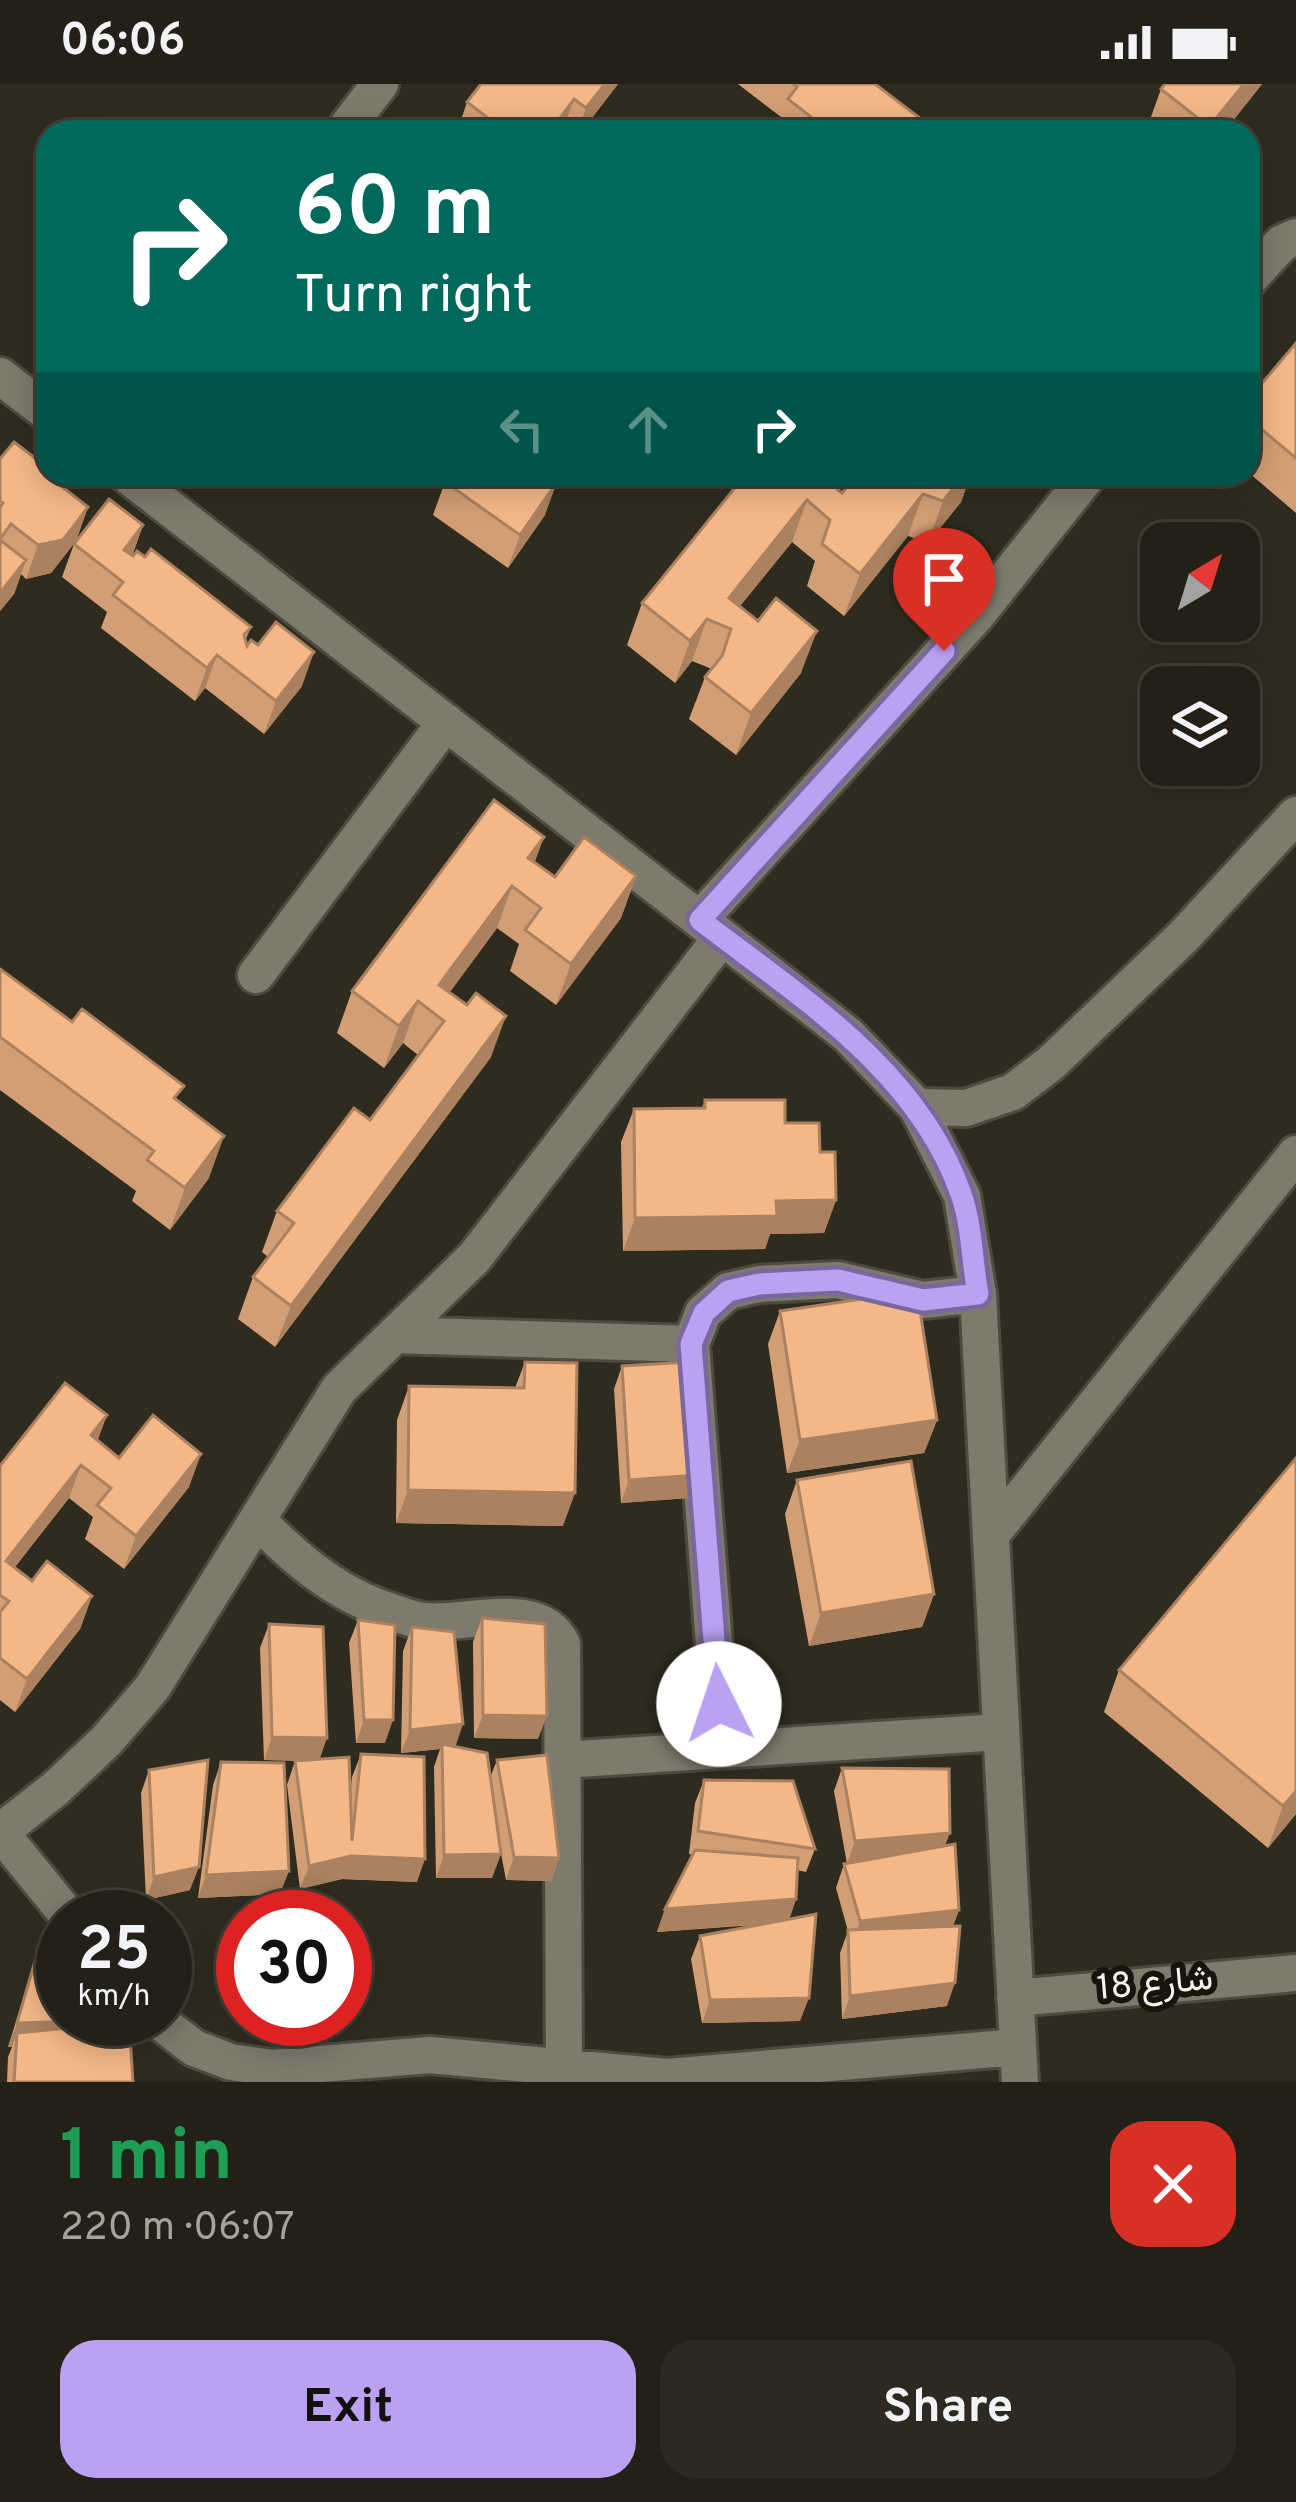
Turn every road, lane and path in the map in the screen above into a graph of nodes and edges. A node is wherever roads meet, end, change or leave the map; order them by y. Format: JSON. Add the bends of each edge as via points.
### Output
{"nodes":[{"id":1,"x":380,"y":84,"type":"edge"},
{"id":2,"x":352,"y":120,"type":"edge"},
{"id":3,"x":1296,"y":237,"type":"edge"},
{"id":4,"x":1260,"y":267,"type":"edge"},
{"id":5,"x":0,"y":376,"type":"edge"},
{"id":6,"x":36,"y":404,"type":"edge"},
{"id":7,"x":141,"y":486,"type":"edge"},
{"id":8,"x":1079,"y":486,"type":"edge"},
{"id":9,"x":446,"y":722,"type":"junction"},
{"id":10,"x":1296,"y":815,"type":"edge"},
{"id":11,"x":711,"y":928,"type":"junction"},
{"id":12,"x":256,"y":975,"type":"dead end"},
{"id":13,"x":917,"y":1106,"type":"junction"},
{"id":14,"x":1292,"y":1166,"type":"edge"},
{"id":15,"x":978,"y":1294,"type":"junction"},
{"id":16,"x":395,"y":1336,"type":"junction"},
{"id":17,"x":691,"y":1344,"type":"junction"},
{"id":18,"x":257,"y":1520,"type":"junction"},
{"id":19,"x":991,"y":1535,"type":"junction"},
{"id":20,"x":1000,"y":1732,"type":"junction"},
{"id":21,"x":722,"y":1749,"type":"junction"},
{"id":22,"x":562,"y":1760,"type":"junction"},
{"id":23,"x":0,"y":1832,"type":"edge"},
{"id":24,"x":47,"y":1890,"type":"edge"},
{"id":25,"x":1296,"y":1972,"type":"edge"},
{"id":26,"x":1015,"y":1998,"type":"junction"},
{"id":27,"x":191,"y":2046,"type":"edge"},
{"id":28,"x":1019,"y":2064,"type":"edge"},
{"id":29,"x":564,"y":2068,"type":"junction"},
{"id":30,"x":298,"y":2074,"type":"edge"}],
"edges":[{"from":1,"to":2,"type":"street"},
{"from":3,"to":4,"type":"street"},
{"from":5,"to":6,"type":"street"},
{"from":7,"to":9,"type":"street"},
{"from":8,"to":11,"type":"street"},
{"from":9,"to":11,"type":"street"},
{"from":9,"to":12,"type":"street"},
{"from":10,"to":13,"type":"street","via":[[1184,937],[1051,1063],[1012,1092],[966,1108]]},
{"from":11,"to":13,"type":"street","via":[[848,1035]]},
{"from":11,"to":16,"type":"street","via":[[474,1258]]},
{"from":13,"to":15,"type":"street","via":[[962,1196]]},
{"from":14,"to":19,"type":"street"},
{"from":15,"to":17,"type":"street","via":[[923,1300],[838,1280],[759,1284],[728,1291],[704,1313]]},
{"from":15,"to":19,"type":"street"},
{"from":16,"to":17,"type":"street"},
{"from":16,"to":18,"type":"street","via":[[339,1389]]},
{"from":17,"to":21,"type":"street"},
{"from":18,"to":22,"type":"street","via":[[319,1574],[375,1606],[422,1621],[547,1623],[562,1644]]},
{"from":18,"to":23,"type":"street","via":[[152,1688],[56,1790]]},
{"from":19,"to":20,"type":"street"},
{"from":20,"to":21,"type":"street"},
{"from":20,"to":26,"type":"street"},
{"from":21,"to":22,"type":"street"},
{"from":22,"to":29,"type":"street"},
{"from":23,"to":24,"type":"street"},
{"from":25,"to":26,"type":"street","name":"شارع 18"},
{"from":26,"to":28,"type":"street"},
{"from":27,"to":30,"type":"street"},
{"from":28,"to":29,"type":"street","via":[[668,2077]]},
{"from":29,"to":30,"type":"street","via":[[430,2055]]}]}
